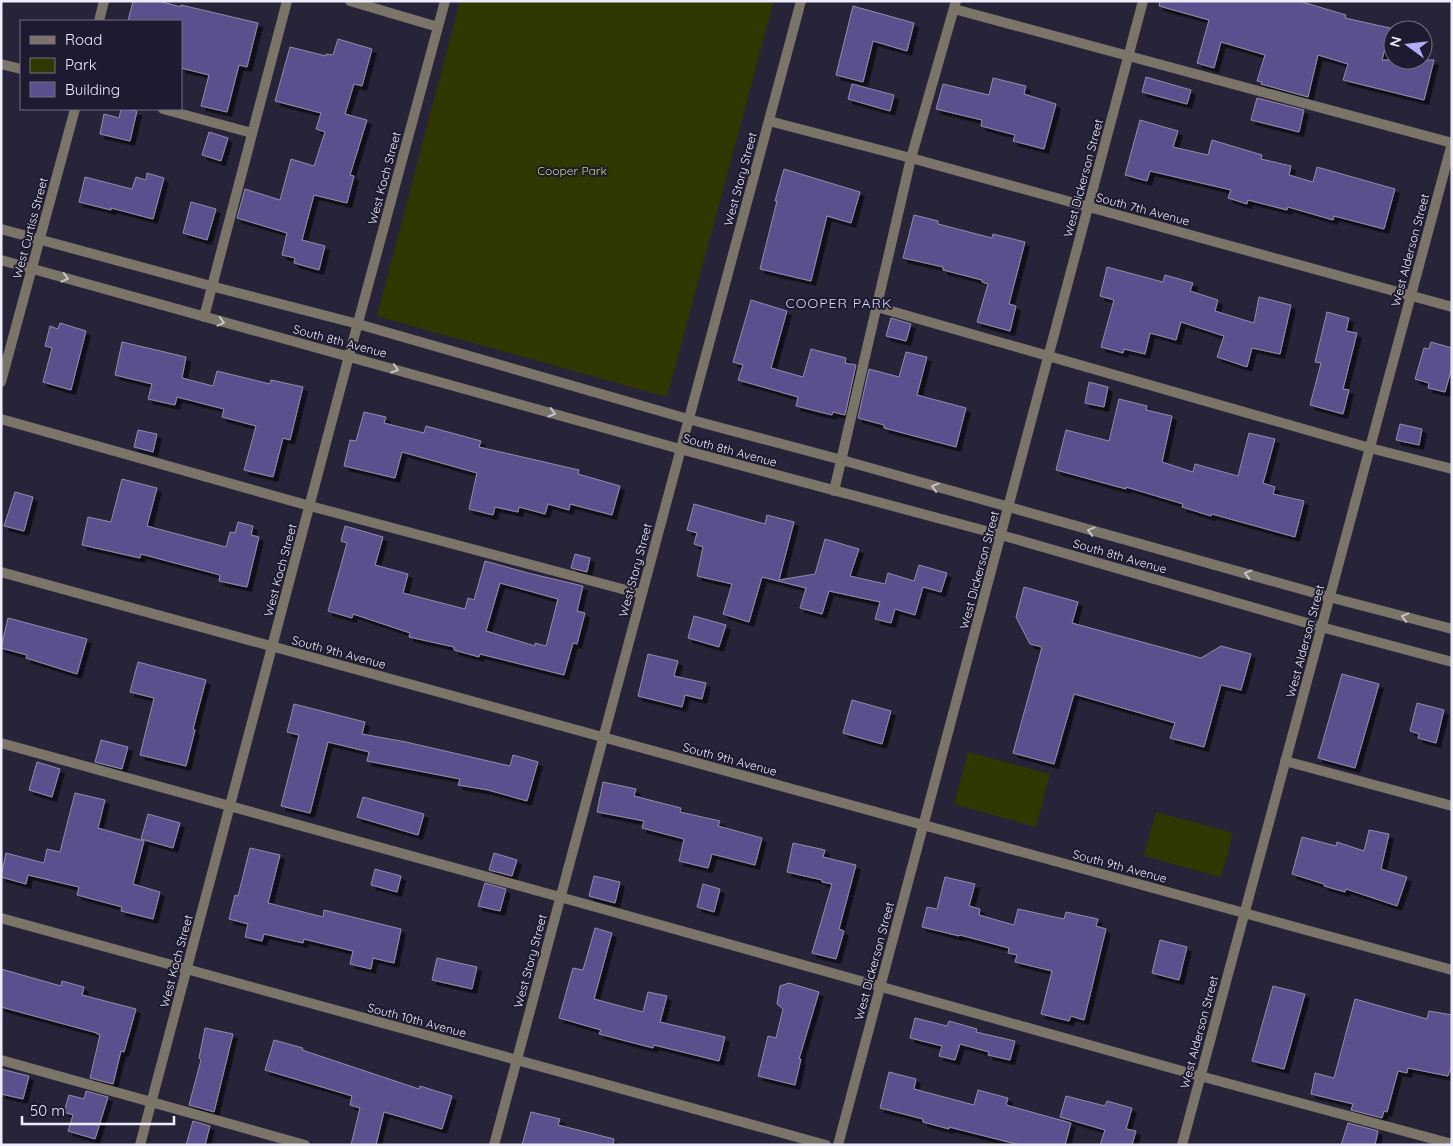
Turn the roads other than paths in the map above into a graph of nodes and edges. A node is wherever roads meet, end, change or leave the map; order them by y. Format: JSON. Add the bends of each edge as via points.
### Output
{"nodes":[{"id":1,"x":104,"y":1,"type":"edge"},
{"id":2,"x":288,"y":1,"type":"edge"},
{"id":3,"x":350,"y":1,"type":"edge"},
{"id":4,"x":445,"y":1,"type":"edge"},
{"id":5,"x":801,"y":1,"type":"edge"},
{"id":6,"x":1143,"y":1,"type":"edge"},
{"id":7,"x":955,"y":5,"type":"edge"},
{"id":8,"x":99,"y":20,"type":"edge"},
{"id":9,"x":438,"y":27,"type":"junction"},
{"id":10,"x":1129,"y":56,"type":"junction"},
{"id":11,"x":1,"y":64,"type":"edge"},
{"id":12,"x":20,"y":69,"type":"edge"},
{"id":13,"x":75,"y":110,"type":"edge"},
{"id":14,"x":168,"y":110,"type":"edge"},
{"id":15,"x":769,"y":121,"type":"junction"},
{"id":16,"x":252,"y":134,"type":"junction"},
{"id":17,"x":1452,"y":143,"type":"edge"},
{"id":18,"x":911,"y":158,"type":"junction"},
{"id":19,"x":1088,"y":207,"type":"junction"},
{"id":20,"x":1,"y":229,"type":"edge"},
{"id":21,"x":40,"y":239,"type":"junction"},
{"id":22,"x":1,"y":260,"type":"edge"},
{"id":23,"x":32,"y":268,"type":"junction"},
{"id":24,"x":211,"y":286,"type":"junction"},
{"id":25,"x":1411,"y":295,"type":"junction"},
{"id":26,"x":1452,"y":307,"type":"edge"},
{"id":27,"x":877,"y":308,"type":"junction"},
{"id":28,"x":204,"y":317,"type":"junction"},
{"id":29,"x":358,"y":324,"type":"junction"},
{"id":30,"x":349,"y":356,"type":"junction"},
{"id":31,"x":1049,"y":356,"type":"junction"},
{"id":32,"x":1,"y":382,"type":"edge"},
{"id":33,"x":1,"y":419,"type":"edge"},
{"id":34,"x":688,"y":420,"type":"junction"},
{"id":35,"x":1370,"y":448,"type":"junction"},
{"id":36,"x":680,"y":449,"type":"junction"},
{"id":37,"x":842,"y":460,"type":"junction"},
{"id":38,"x":1452,"y":469,"type":"edge"},
{"id":39,"x":834,"y":491,"type":"junction"},
{"id":40,"x":310,"y":506,"type":"junction"},
{"id":41,"x":1008,"y":508,"type":"junction"},
{"id":42,"x":1001,"y":535,"type":"junction"},
{"id":43,"x":1,"y":572,"type":"edge"},
{"id":44,"x":641,"y":594,"type":"junction"},
{"id":45,"x":1329,"y":597,"type":"junction"},
{"id":46,"x":1321,"y":627,"type":"junction"},
{"id":47,"x":1452,"y":629,"type":"edge"},
{"id":48,"x":272,"y":647,"type":"junction"},
{"id":49,"x":1452,"y":662,"type":"edge"},
{"id":50,"x":603,"y":737,"type":"junction"},
{"id":51,"x":1,"y":743,"type":"edge"},
{"id":52,"x":1285,"y":762,"type":"junction"},
{"id":53,"x":230,"y":806,"type":"junction"},
{"id":54,"x":1452,"y":806,"type":"edge"},
{"id":55,"x":924,"y":826,"type":"junction"},
{"id":56,"x":560,"y":897,"type":"junction"},
{"id":57,"x":1244,"y":912,"type":"junction"},
{"id":58,"x":1,"y":918,"type":"edge"},
{"id":59,"x":186,"y":969,"type":"junction"},
{"id":60,"x":1452,"y":970,"type":"edge"},
{"id":61,"x":880,"y":987,"type":"junction"},
{"id":62,"x":1,"y":1060,"type":"edge"},
{"id":63,"x":516,"y":1060,"type":"junction"},
{"id":64,"x":1200,"y":1076,"type":"junction"},
{"id":65,"x":151,"y":1102,"type":"junction"},
{"id":66,"x":1452,"y":1144,"type":"edge"},
{"id":67,"x":140,"y":1145,"type":"edge"},
{"id":68,"x":305,"y":1145,"type":"edge"},
{"id":69,"x":494,"y":1145,"type":"edge"},
{"id":70,"x":826,"y":1145,"type":"edge"},
{"id":71,"x":838,"y":1145,"type":"edge"},
{"id":72,"x":1182,"y":1145,"type":"edge"}],
"edges":[{"from":1,"to":8,"type":"street"},
{"from":2,"to":16,"type":"street"},
{"from":3,"to":9,"type":"street"},
{"from":4,"to":9,"type":"street","name":"West Koch Street"},
{"from":5,"to":15,"type":"street","name":"West Story Street"},
{"from":6,"to":10,"type":"street","name":"West Dickerson Street"},
{"from":7,"to":10,"type":"street"},
{"from":7,"to":18,"type":"street"},
{"from":9,"to":29,"type":"street","name":"West Koch Street"},
{"from":10,"to":17,"type":"street"},
{"from":10,"to":19,"type":"street","name":"West Dickerson Street"},
{"from":11,"to":12,"type":"street"},
{"from":13,"to":21,"type":"street","name":"West Curtiss Street"},
{"from":14,"to":16,"type":"street"},
{"from":15,"to":18,"type":"street","name":"South 7th Avenue"},
{"from":15,"to":34,"type":"street","name":"West Story Street"},
{"from":16,"to":24,"type":"street"},
{"from":17,"to":25,"type":"street","name":"West Alderson Street"},
{"from":18,"to":19,"type":"street","name":"South 7th Avenue"},
{"from":18,"to":27,"type":"street"},
{"from":19,"to":25,"type":"street","name":"South 7th Avenue"},
{"from":19,"to":31,"type":"street","name":"West Dickerson Street"},
{"from":20,"to":21,"type":"street","name":"South 8th Avenue"},
{"from":21,"to":23,"type":"street","name":"West Curtiss Street"},
{"from":21,"to":24,"type":"street","name":"South 8th Avenue"},
{"from":22,"to":23,"type":"street","name":"South 8th Avenue"},
{"from":23,"to":28,"type":"street","name":"South 8th Avenue","one_way":true},
{"from":23,"to":32,"type":"street","name":"West Curtiss Street"},
{"from":24,"to":28,"type":"street"},
{"from":24,"to":29,"type":"street","name":"South 8th Avenue"},
{"from":25,"to":26,"type":"street","name":"South 7th Avenue"},
{"from":25,"to":35,"type":"street","name":"West Alderson Street"},
{"from":27,"to":31,"type":"street"},
{"from":27,"to":37,"type":"street"},
{"from":28,"to":30,"type":"street","name":"South 8th Avenue","one_way":true},
{"from":29,"to":30,"type":"street","name":"West Koch Street"},
{"from":29,"to":34,"type":"street","name":"South 8th Avenue"},
{"from":30,"to":36,"type":"street","name":"South 8th Avenue","one_way":true},
{"from":30,"to":40,"type":"street","name":"West Koch Street"},
{"from":31,"to":35,"type":"street"},
{"from":31,"to":41,"type":"street","name":"West Dickerson Street"},
{"from":33,"to":40,"type":"street"},
{"from":34,"to":36,"type":"street","name":"West Story Street"},
{"from":34,"to":37,"type":"street","name":"South 8th Avenue"},
{"from":35,"to":38,"type":"street"},
{"from":35,"to":45,"type":"street","name":"West Alderson Street"},
{"from":36,"to":39,"type":"street","name":"South 8th Avenue"},
{"from":36,"to":44,"type":"street","name":"West Story Street"},
{"from":37,"to":39,"type":"street"},
{"from":41,"to":37,"type":"street","name":"South 8th Avenue","one_way":true},
{"from":39,"to":42,"type":"street","name":"South 8th Avenue"},
{"from":40,"to":44,"type":"street"},
{"from":40,"to":48,"type":"street","name":"West Koch Street"},
{"from":41,"to":42,"type":"street","name":"West Dickerson Street"},
{"from":45,"to":41,"type":"street","name":"South 8th Avenue","one_way":true},
{"from":42,"to":46,"type":"street","name":"South 8th Avenue"},
{"from":42,"to":55,"type":"street","name":"West Dickerson Street"},
{"from":43,"to":48,"type":"street","name":"South 9th Avenue"},
{"from":44,"to":50,"type":"street","name":"West Story Street"},
{"from":45,"to":46,"type":"street","name":"West Alderson Street"},
{"from":47,"to":45,"type":"street","name":"South 8th Avenue","one_way":true},
{"from":46,"to":49,"type":"street","name":"South 8th Avenue"},
{"from":46,"to":52,"type":"street","name":"West Alderson Street"},
{"from":48,"to":50,"type":"street","name":"South 9th Avenue"},
{"from":48,"to":53,"type":"street","name":"West Koch Street"},
{"from":50,"to":55,"type":"street","name":"South 9th Avenue"},
{"from":50,"to":56,"type":"street","name":"West Story Street"},
{"from":51,"to":53,"type":"street"},
{"from":52,"to":54,"type":"street"},
{"from":52,"to":57,"type":"street","name":"West Alderson Street"},
{"from":53,"to":56,"type":"street"},
{"from":53,"to":59,"type":"street","name":"West Koch Street"},
{"from":55,"to":57,"type":"street","name":"South 9th Avenue"},
{"from":55,"to":61,"type":"street","name":"West Dickerson Street"},
{"from":56,"to":61,"type":"street"},
{"from":56,"to":63,"type":"street","name":"West Story Street"},
{"from":57,"to":60,"type":"street","name":"South 9th Avenue"},
{"from":57,"to":64,"type":"street","name":"West Alderson Street"},
{"from":58,"to":59,"type":"street","name":"South 10th Avenue"},
{"from":59,"to":63,"type":"street","name":"South 10th Avenue"},
{"from":59,"to":65,"type":"street","name":"West Koch Street"},
{"from":61,"to":64,"type":"street"},
{"from":61,"to":71,"type":"street","name":"West Dickerson Street"},
{"from":62,"to":65,"type":"street"},
{"from":63,"to":69,"type":"street","name":"West Story Street"},
{"from":63,"to":70,"type":"street","name":"South 10th Avenue"},
{"from":64,"to":66,"type":"street"},
{"from":64,"to":72,"type":"street","name":"West Alderson Street"},
{"from":65,"to":67,"type":"street","name":"West Koch Street"},
{"from":65,"to":68,"type":"street"}]}
